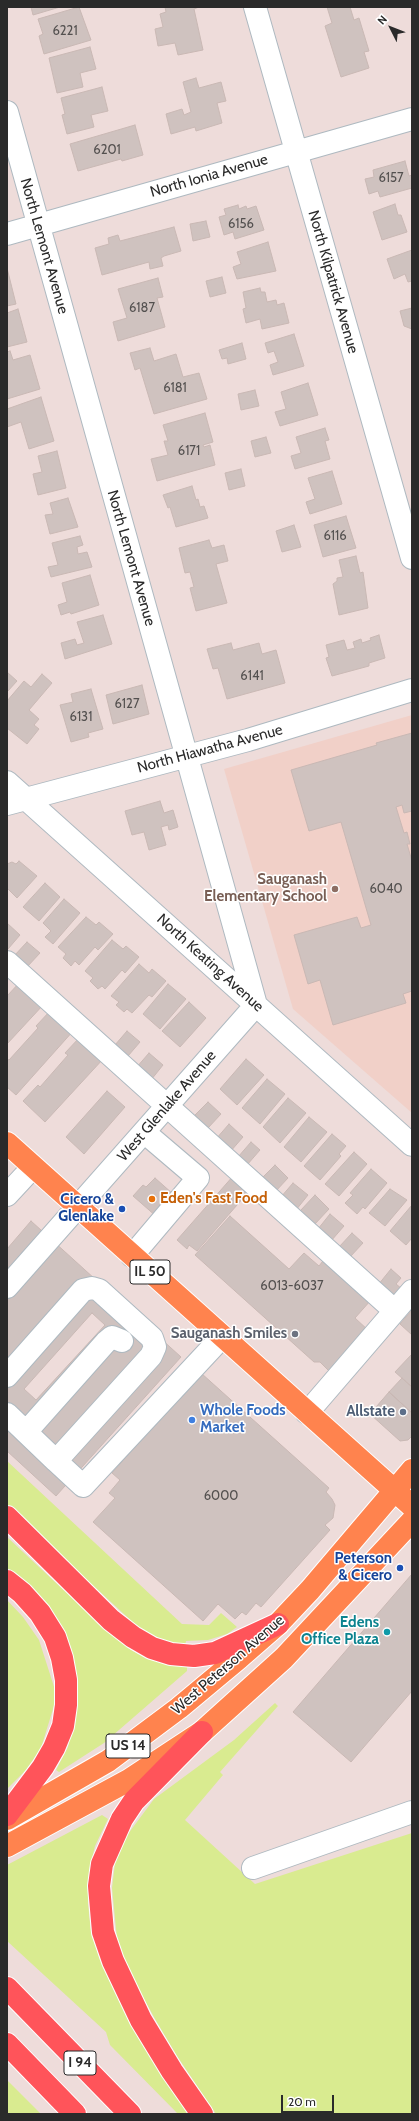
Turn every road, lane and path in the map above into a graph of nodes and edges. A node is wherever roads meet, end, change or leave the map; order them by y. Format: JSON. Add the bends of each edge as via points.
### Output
{"nodes":[{"id":1,"x":255,"y":7,"type":"edge"},
{"id":2,"x":7,"y":112,"type":"edge"},
{"id":3,"x":412,"y":119,"type":"edge"},
{"id":4,"x":296,"y":152,"type":"junction"},
{"id":5,"x":39,"y":225,"type":"junction"},
{"id":6,"x":7,"y":234,"type":"edge"},
{"id":7,"x":412,"y":558,"type":"edge"},
{"id":8,"x":412,"y":690,"type":"edge"},
{"id":9,"x":186,"y":755,"type":"junction"},
{"id":10,"x":7,"y":782,"type":"edge"},
{"id":11,"x":16,"y":802,"type":"edge"},
{"id":12,"x":7,"y":962,"type":"edge"},
{"id":13,"x":256,"y":1005,"type":"junction"},
{"id":14,"x":166,"y":1106,"type":"junction"},
{"id":15,"x":144,"y":1132,"type":"junction"},
{"id":16,"x":7,"y":1143,"type":"edge"},
{"id":17,"x":412,"y":1145,"type":"edge"},
{"id":18,"x":33,"y":1167,"type":"junction"},
{"id":19,"x":7,"y":1195,"type":"edge"},
{"id":20,"x":77,"y":1207,"type":"junction"},
{"id":21,"x":132,"y":1256,"type":"junction"},
{"id":22,"x":7,"y":1288,"type":"edge"},
{"id":23,"x":412,"y":1291,"type":"edge"},
{"id":24,"x":395,"y":1311,"type":"junction"},
{"id":25,"x":222,"y":1337,"type":"junction"},
{"id":26,"x":122,"y":1341,"type":"dead end"},
{"id":27,"x":7,"y":1376,"type":"edge"},
{"id":28,"x":307,"y":1413,"type":"junction"},
{"id":29,"x":7,"y":1414,"type":"edge"},
{"id":30,"x":26,"y":1432,"type":"junction"},
{"id":31,"x":56,"y":1461,"type":"junction"},
{"id":32,"x":412,"y":1470,"type":"edge"},
{"id":33,"x":394,"y":1490,"type":"junction"},
{"id":34,"x":412,"y":1506,"type":"edge"},
{"id":35,"x":7,"y":1516,"type":"edge"},
{"id":36,"x":412,"y":1520,"type":"edge"},
{"id":37,"x":7,"y":1581,"type":"edge"},
{"id":38,"x":278,"y":1624,"type":"junction"},
{"id":39,"x":202,"y":1732,"type":"junction"},
{"id":40,"x":412,"y":1812,"type":"edge"},
{"id":41,"x":7,"y":1815,"type":"edge"},
{"id":42,"x":7,"y":1818,"type":"edge"},
{"id":43,"x":7,"y":1846,"type":"edge"},
{"id":44,"x":253,"y":1868,"type":"dead end"},
{"id":45,"x":7,"y":1988,"type":"edge"},
{"id":46,"x":7,"y":2044,"type":"edge"},
{"id":47,"x":75,"y":2114,"type":"edge"},
{"id":48,"x":130,"y":2114,"type":"edge"},
{"id":49,"x":202,"y":2114,"type":"edge"}],
"edges":[{"from":1,"to":4,"type":"street","name":"North Kilpatrick Avenue"},
{"from":2,"to":5,"type":"street","name":"North Lemont Avenue"},
{"from":3,"to":4,"type":"street","name":"North Ionia Avenue"},
{"from":4,"to":5,"type":"street","name":"North Ionia Avenue"},
{"from":4,"to":7,"type":"street","name":"North Kilpatrick Avenue"},
{"from":5,"to":6,"type":"street","name":"North Ionia Avenue"},
{"from":5,"to":9,"type":"street","name":"North Lemont Avenue"},
{"from":8,"to":9,"type":"street","name":"North Hiawatha Avenue","via":[[248,740]]},
{"from":9,"to":11,"type":"street","name":"North Hiawatha Avenue"},
{"from":9,"to":13,"type":"street","name":"North Lemont Avenue"},
{"from":10,"to":11,"type":"street","name":"North Keating Avenue"},
{"from":11,"to":13,"type":"street","name":"North Keating Avenue"},
{"from":12,"to":14,"type":"street"},
{"from":13,"to":14,"type":"street","name":"West Glenlake Avenue"},
{"from":13,"to":17,"type":"street","name":"North Keating Avenue"},
{"from":14,"to":15,"type":"street","name":"West Glenlake Avenue"},
{"from":14,"to":24,"type":"street"},
{"from":15,"to":20,"type":"street","name":"West Glenlake Avenue"},
{"from":15,"to":21,"type":"street","via":[[198,1178]]},
{"from":16,"to":18,"type":"main road","number":"IL 50"},
{"from":18,"to":19,"type":"street"},
{"from":18,"to":20,"type":"main road","number":"IL 50"},
{"from":20,"to":21,"type":"main road","number":"IL 50"},
{"from":20,"to":22,"type":"street","name":"West Glenlake Avenue"},
{"from":21,"to":25,"type":"main road","number":"IL 50"},
{"from":23,"to":24,"type":"street"},
{"from":24,"to":28,"type":"street"},
{"from":25,"to":28,"type":"main road","number":"IL 50"},
{"from":25,"to":31,"type":"street","via":[[83,1486]]},
{"from":26,"to":30,"type":"street","via":[[112,1337],[106,1342]]},
{"from":27,"to":31,"type":"street","via":[[83,1290],[99,1290],[152,1338],[155,1347],[151,1356]]},
{"from":28,"to":33,"type":"main road","number":"IL 50"},
{"from":29,"to":30,"type":"street"},
{"from":30,"to":31,"type":"street"},
{"from":32,"to":33,"type":"main road","name":"West Peterson Avenue","number":"US 14"},
{"from":33,"to":34,"type":"main road","number":"IL 50"},
{"from":33,"to":38,"type":"main road","name":"West Peterson Avenue","number":"US 14"},
{"from":35,"to":38,"type":"highway","via":[[111,1620],[152,1648],[171,1654],[194,1656],[215,1653]]},
{"from":36,"to":39,"type":"main road","name":"West Peterson Avenue","number":"US 14","via":[[280,1662]]},
{"from":37,"to":41,"type":"highway","via":[[40,1613],[55,1637],[66,1680],[63,1726],[54,1748],[44,1767]]},
{"from":38,"to":42,"type":"main road","name":"West Peterson Avenue","number":"US 14","via":[[179,1708],[108,1761]]},
{"from":39,"to":43,"type":"main road","name":"West Peterson Avenue","number":"US 14","via":[[129,1780]]},
{"from":39,"to":49,"type":"highway","via":[[134,1801],[122,1819],[102,1864],[99,1886],[103,1932],[113,1961],[141,2020]]},
{"from":40,"to":44,"type":"street"},
{"from":45,"to":48,"type":"highway","number":"I 94"},
{"from":46,"to":47,"type":"highway","number":"I 94"}]}
